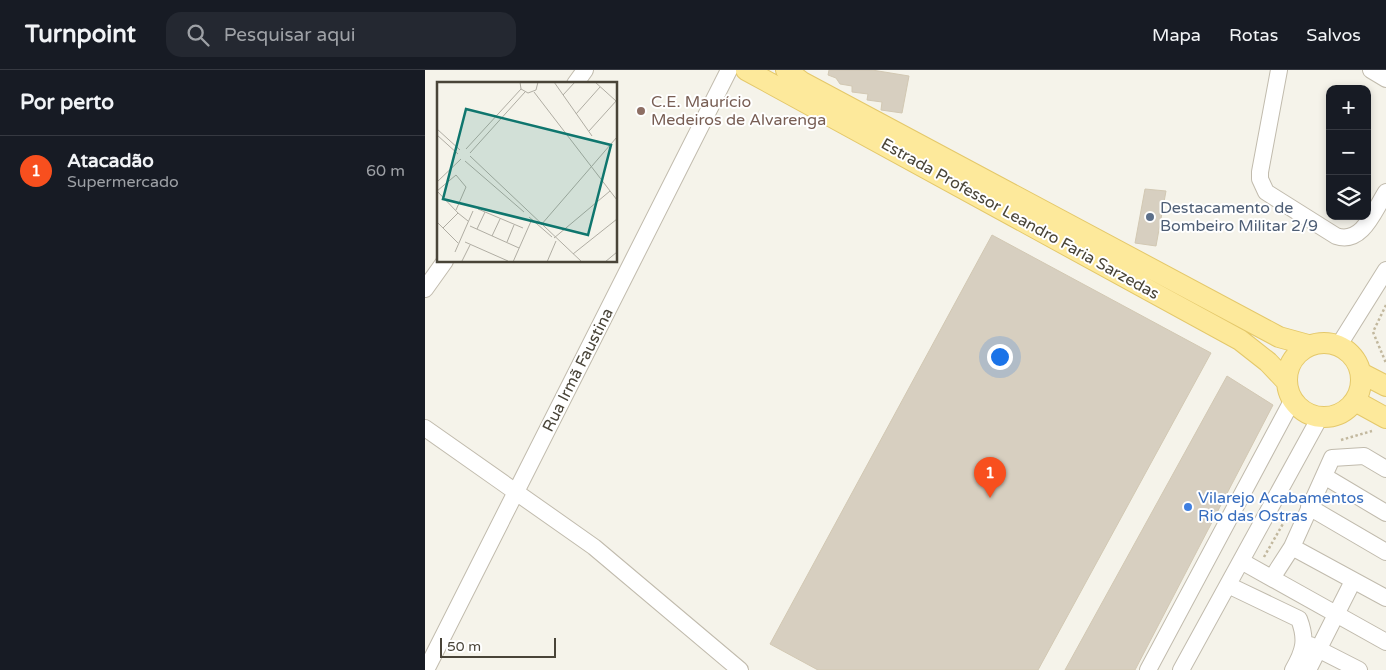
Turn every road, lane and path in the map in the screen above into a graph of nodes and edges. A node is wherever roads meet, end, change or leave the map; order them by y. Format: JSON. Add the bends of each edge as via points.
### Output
{"nodes":[{"id":1,"x":585,"y":70,"type":"edge"},
{"id":2,"x":729,"y":70,"type":"edge"},
{"id":3,"x":746,"y":70,"type":"edge"},
{"id":4,"x":786,"y":70,"type":"edge"},
{"id":5,"x":1279,"y":70,"type":"edge"},
{"id":6,"x":1371,"y":70,"type":"edge"},
{"id":7,"x":803,"y":76,"type":"edge"},
{"id":8,"x":1386,"y":79,"type":"edge"},
{"id":9,"x":576,"y":82,"type":"edge"},
{"id":10,"x":1386,"y":192,"type":"edge"},
{"id":11,"x":444,"y":262,"type":"edge"},
{"id":12,"x":1386,"y":270,"type":"edge"},
{"id":13,"x":425,"y":289,"type":"edge"},
{"id":14,"x":1386,"y":305,"type":"edge"},
{"id":15,"x":1308,"y":345,"type":"junction"},
{"id":16,"x":1339,"y":345,"type":"junction"},
{"id":17,"x":1386,"y":363,"type":"edge"},
{"id":18,"x":1361,"y":372,"type":"junction"},
{"id":19,"x":1286,"y":381,"type":"junction"},
{"id":20,"x":1386,"y":386,"type":"edge"},
{"id":21,"x":1292,"y":401,"type":"junction"},
{"id":22,"x":1355,"y":401,"type":"junction"},
{"id":23,"x":1320,"y":417,"type":"junction"},
{"id":24,"x":1382,"y":423,"type":"edge"},
{"id":25,"x":425,"y":428,"type":"edge"},
{"id":26,"x":1335,"y":443,"type":"dead end"},
{"id":27,"x":1386,"y":469,"type":"edge"},
{"id":28,"x":1324,"y":476,"type":"junction"},
{"id":29,"x":516,"y":493,"type":"junction"},
{"id":30,"x":1309,"y":507,"type":"junction"},
{"id":31,"x":1284,"y":510,"type":"dead end"},
{"id":32,"x":1386,"y":513,"type":"edge"},
{"id":33,"x":1292,"y":547,"type":"junction"},
{"id":34,"x":1386,"y":552,"type":"edge"},
{"id":35,"x":1241,"y":561,"type":"junction"},
{"id":36,"x":1256,"y":570,"type":"junction"},
{"id":37,"x":1272,"y":578,"type":"junction"},
{"id":38,"x":1353,"y":580,"type":"junction"},
{"id":39,"x":1228,"y":585,"type":"junction"},
{"id":40,"x":1386,"y":598,"type":"edge"},
{"id":41,"x":1336,"y":614,"type":"junction"},
{"id":42,"x":1304,"y":642,"type":"junction"},
{"id":43,"x":1386,"y":642,"type":"edge"},
{"id":44,"x":430,"y":646,"type":"edge"},
{"id":45,"x":1319,"y":650,"type":"junction"},
{"id":46,"x":426,"y":670,"type":"edge"},
{"id":47,"x":740,"y":670,"type":"edge"},
{"id":48,"x":1148,"y":670,"type":"edge"},
{"id":49,"x":1181,"y":670,"type":"edge"},
{"id":50,"x":1293,"y":670,"type":"edge"},
{"id":51,"x":1308,"y":670,"type":"edge"},
{"id":52,"x":1359,"y":670,"type":"edge"}],
"edges":[{"from":1,"to":9,"type":"street"},
{"from":2,"to":29,"type":"street","name":"Rua Irmã Faustina"},
{"from":3,"to":19,"type":"main road","name":"Estrada Professor Leandro Faria Sarzedas","via":[[1240,340]]},
{"from":4,"to":7,"type":"main road","name":"Estrada Professor Leandro Faria Sarzedas"},
{"from":5,"to":10,"type":"street","via":[[1260,179],[1266,192],[1346,239],[1363,228]]},
{"from":6,"to":8,"type":"street"},
{"from":7,"to":15,"type":"main road","name":"Estrada Professor Leandro Faria Sarzedas","via":[[1279,336]]},
{"from":11,"to":13,"type":"street"},
{"from":12,"to":16,"type":"street"},
{"from":14,"to":17,"type":"path","via":[[1373,332]]},
{"from":15,"to":16,"type":"main road","name":"Estrada Professor Leandro Faria Sarzedas","via":[[1318,342]]},
{"from":15,"to":19,"type":"main road","via":[[1295,355],[1288,367]]},
{"from":16,"to":18,"type":"main road","via":[[1350,353]]},
{"from":18,"to":20,"type":"main road"},
{"from":18,"to":22,"type":"main road","via":[[1362,389]]},
{"from":19,"to":21,"type":"main road","name":"Estrada Professor Leandro Faria Sarzedas"},
{"from":21,"to":23,"type":"main road","via":[[1307,413]]},
{"from":21,"to":48,"type":"street"},
{"from":22,"to":23,"type":"main road","via":[[1333,416]]},
{"from":22,"to":24,"type":"main road"},
{"from":23,"to":35,"type":"street"},
{"from":24,"to":26,"type":"path"},
{"from":25,"to":29,"type":"street"},
{"from":27,"to":28,"type":"street","via":[[1364,456],[1332,458]]},
{"from":28,"to":30,"type":"street"},
{"from":28,"to":32,"type":"street"},
{"from":29,"to":44,"type":"street","name":"Rua Irmã Faustina"},
{"from":29,"to":47,"type":"street","via":[[581,538]]},
{"from":30,"to":33,"type":"street"},
{"from":30,"to":34,"type":"street"},
{"from":31,"to":36,"type":"path","via":[[1284,522]]},
{"from":33,"to":37,"type":"street"},
{"from":33,"to":38,"type":"street"},
{"from":35,"to":36,"type":"street"},
{"from":35,"to":39,"type":"street"},
{"from":36,"to":37,"type":"street"},
{"from":37,"to":41,"type":"street"},
{"from":38,"to":40,"type":"street"},
{"from":38,"to":41,"type":"street"},
{"from":39,"to":42,"type":"street","via":[[1299,620],[1305,634]]},
{"from":39,"to":49,"type":"street"},
{"from":41,"to":43,"type":"street"},
{"from":41,"to":45,"type":"street"},
{"from":42,"to":45,"type":"street"},
{"from":42,"to":50,"type":"street"},
{"from":44,"to":46,"type":"street","name":"Rua Irmã Faustina"},
{"from":45,"to":51,"type":"street"},
{"from":45,"to":52,"type":"street"}]}
